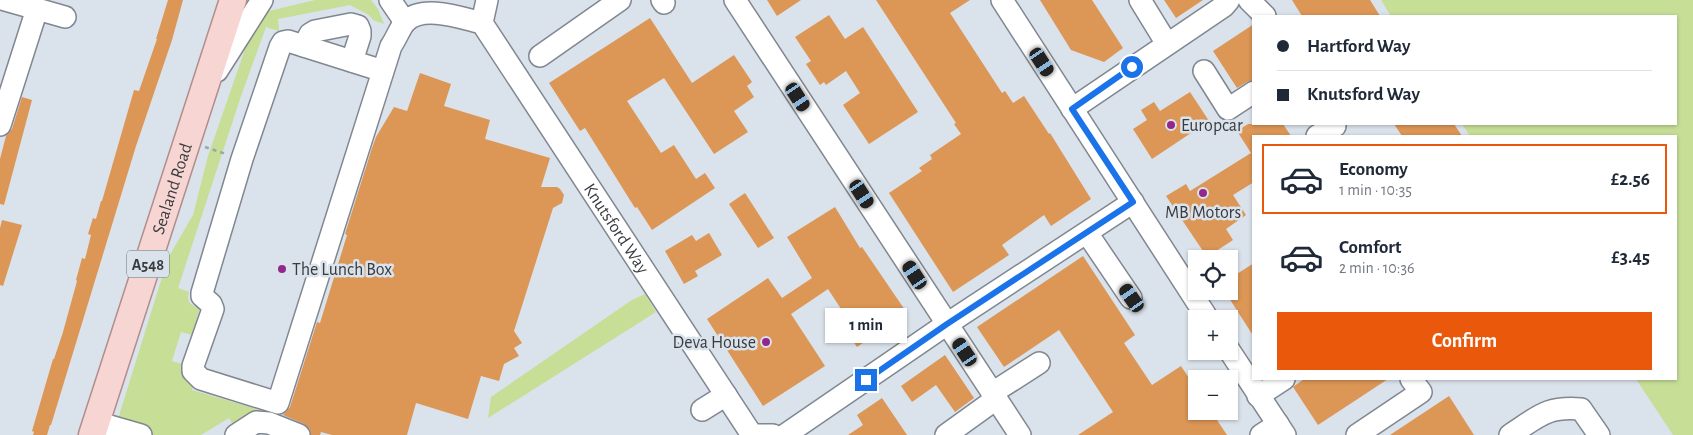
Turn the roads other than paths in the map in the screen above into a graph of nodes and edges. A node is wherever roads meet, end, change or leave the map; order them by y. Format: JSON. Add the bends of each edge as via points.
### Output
{"nodes":[{"id":1,"x":5,"y":0,"type":"edge"},
{"id":2,"x":233,"y":0,"type":"edge"},
{"id":3,"x":262,"y":0,"type":"edge"},
{"id":4,"x":390,"y":0,"type":"edge"},
{"id":5,"x":487,"y":0,"type":"edge"},
{"id":6,"x":620,"y":0,"type":"edge"},
{"id":7,"x":735,"y":0,"type":"edge"},
{"id":8,"x":1002,"y":0,"type":"edge"},
{"id":9,"x":1140,"y":0,"type":"edge"},
{"id":10,"x":1229,"y":0,"type":"edge"},
{"id":11,"x":1248,"y":0,"type":"edge"},
{"id":12,"x":37,"y":9,"type":"junction"},
{"id":13,"x":1264,"y":15,"type":"edge"},
{"id":14,"x":65,"y":17,"type":"dead end"},
{"id":15,"x":405,"y":22,"type":"junction"},
{"id":16,"x":482,"y":23,"type":"junction"},
{"id":17,"x":1167,"y":44,"type":"junction"},
{"id":18,"x":304,"y":46,"type":"junction"},
{"id":19,"x":540,"y":56,"type":"dead end"},
{"id":20,"x":352,"y":62,"type":"junction"},
{"id":21,"x":383,"y":71,"type":"junction"},
{"id":22,"x":1204,"y":71,"type":"dead end"},
{"id":23,"x":204,"y":92,"type":"junction"},
{"id":24,"x":1252,"y":93,"type":"edge"},
{"id":25,"x":1072,"y":109,"type":"junction"},
{"id":26,"x":0,"y":125,"type":"edge"},
{"id":27,"x":1337,"y":129,"type":"edge"},
{"id":28,"x":1320,"y":135,"type":"edge"},
{"id":29,"x":1133,"y":202,"type":"junction"},
{"id":30,"x":1087,"y":233,"type":"junction"},
{"id":31,"x":1132,"y":298,"type":"dead end"},
{"id":32,"x":1202,"y":310,"type":"edge"},
{"id":33,"x":947,"y":324,"type":"junction"},
{"id":34,"x":1235,"y":360,"type":"edge"},
{"id":35,"x":1039,"y":363,"type":"dead end"},
{"id":36,"x":1282,"y":380,"type":"edge"},
{"id":37,"x":1412,"y":380,"type":"edge"},
{"id":38,"x":726,"y":395,"type":"junction"},
{"id":39,"x":994,"y":396,"type":"junction"},
{"id":40,"x":1258,"y":396,"type":"junction"},
{"id":41,"x":702,"y":410,"type":"dead end"},
{"id":42,"x":94,"y":428,"type":"edge"},
{"id":43,"x":1275,"y":431,"type":"edge"},
{"id":44,"x":141,"y":435,"type":"edge"},
{"id":45,"x":236,"y":435,"type":"edge"},
{"id":46,"x":299,"y":435,"type":"edge"},
{"id":47,"x":752,"y":435,"type":"edge"},
{"id":48,"x":773,"y":435,"type":"edge"},
{"id":49,"x":785,"y":435,"type":"edge"},
{"id":50,"x":946,"y":435,"type":"edge"},
{"id":51,"x":1020,"y":435,"type":"edge"},
{"id":52,"x":1357,"y":435,"type":"edge"},
{"id":53,"x":1510,"y":435,"type":"edge"},
{"id":54,"x":1599,"y":435,"type":"edge"}],
"edges":[{"from":1,"to":12,"type":"street"},
{"from":2,"to":23,"type":"main road","name":"Sealand Road","number":"A548"},
{"from":3,"to":23,"type":"street"},
{"from":4,"to":15,"type":"street"},
{"from":5,"to":16,"type":"street"},
{"from":6,"to":19,"type":"street"},
{"from":7,"to":33,"type":"street"},
{"from":8,"to":25,"type":"street"},
{"from":9,"to":17,"type":"street"},
{"from":10,"to":17,"type":"street"},
{"from":11,"to":13,"type":"street"},
{"from":12,"to":14,"type":"street"},
{"from":12,"to":26,"type":"street"},
{"from":15,"to":16,"type":"street","via":[[432,12]]},
{"from":15,"to":21,"type":"street","via":[[391,46]]},
{"from":16,"to":38,"type":"street","name":"Knutsford Way"},
{"from":17,"to":25,"type":"street"},
{"from":18,"to":20,"type":"street"},
{"from":18,"to":20,"type":"street","via":[[310,34],[316,31],[351,24],[358,26],[360,36]]},
{"from":18,"to":21,"type":"street","via":[[288,41],[280,47],[242,158],[202,293],[212,310],[194,363],[193,371],[201,379],[278,403]]},
{"from":20,"to":21,"type":"street"},
{"from":22,"to":24,"type":"street","via":[[1228,109]]},
{"from":23,"to":42,"type":"main road","name":"Sealand Road","number":"A548"},
{"from":25,"to":29,"type":"street"},
{"from":27,"to":28,"type":"street"},
{"from":29,"to":30,"type":"street"},
{"from":29,"to":32,"type":"street"},
{"from":30,"to":31,"type":"street"},
{"from":30,"to":33,"type":"street"},
{"from":33,"to":39,"type":"street"},
{"from":33,"to":49,"type":"street"},
{"from":34,"to":40,"type":"street"},
{"from":35,"to":39,"type":"street"},
{"from":36,"to":40,"type":"street"},
{"from":37,"to":52,"type":"street","via":[[1421,392]]},
{"from":38,"to":41,"type":"street"},
{"from":38,"to":47,"type":"street","name":"Knutsford Way"},
{"from":39,"to":50,"type":"street"},
{"from":39,"to":51,"type":"street"},
{"from":40,"to":43,"type":"street"},
{"from":42,"to":44,"type":"street"},
{"from":45,"to":46,"type":"street","via":[[256,422],[269,423]]},
{"from":47,"to":48,"type":"street","name":"Knutsford Way"},
{"from":53,"to":54,"type":"street","via":[[1544,413],[1562,407],[1581,409]]}]}
